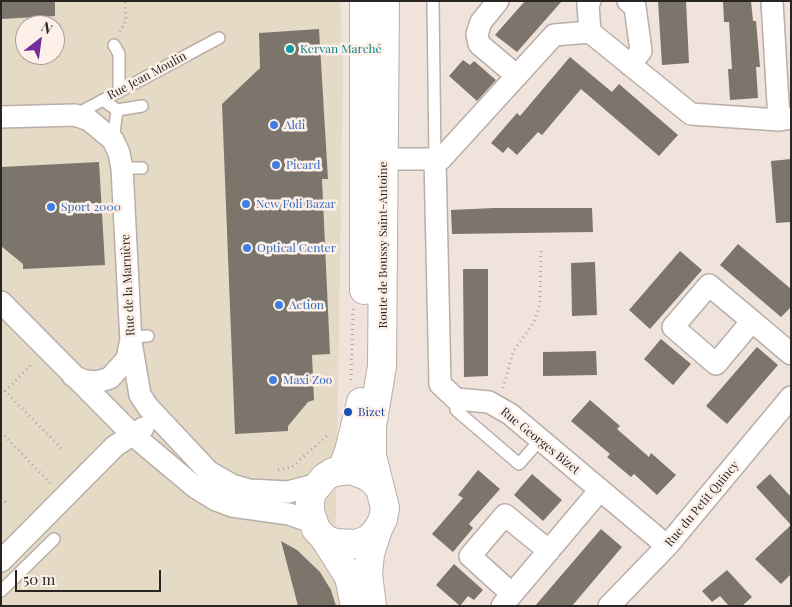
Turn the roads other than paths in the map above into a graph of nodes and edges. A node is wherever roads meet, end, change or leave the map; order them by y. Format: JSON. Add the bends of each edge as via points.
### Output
{"nodes":[{"id":1,"x":364,"y":1,"type":"edge"},
{"id":2,"x":385,"y":1,"type":"edge"},
{"id":3,"x":433,"y":1,"type":"edge"},
{"id":4,"x":498,"y":1,"type":"edge"},
{"id":5,"x":590,"y":1,"type":"edge"},
{"id":6,"x":628,"y":1,"type":"edge"},
{"id":7,"x":772,"y":1,"type":"edge"},
{"id":8,"x":590,"y":32,"type":"junction"},
{"id":9,"x":782,"y":34,"type":"edge"},
{"id":10,"x":219,"y":38,"type":"dead end"},
{"id":11,"x":114,"y":45,"type":"road end"},
{"id":12,"x":630,"y":65,"type":"junction"},
{"id":13,"x":517,"y":76,"type":"junction"},
{"id":14,"x":119,"y":91,"type":"junction"},
{"id":15,"x":102,"y":100,"type":"junction"},
{"id":16,"x":142,"y":106,"type":"dead end"},
{"id":17,"x":117,"y":110,"type":"junction"},
{"id":18,"x":75,"y":115,"type":"junction"},
{"id":19,"x":1,"y":117,"type":"edge"},
{"id":20,"x":785,"y":119,"type":"edge"},
{"id":21,"x":113,"y":140,"type":"junction"},
{"id":22,"x":384,"y":159,"type":"junction"},
{"id":23,"x":435,"y":159,"type":"junction"},
{"id":24,"x":1,"y":302,"type":"edge"},
{"id":25,"x":752,"y":321,"type":"dead end"},
{"id":26,"x":137,"y":338,"type":"junction"},
{"id":27,"x":791,"y":354,"type":"edge"},
{"id":28,"x":73,"y":376,"type":"junction"},
{"id":29,"x":791,"y":397,"type":"edge"},
{"id":30,"x":456,"y":400,"type":"junction"},
{"id":31,"x":157,"y":418,"type":"junction"},
{"id":32,"x":133,"y":435,"type":"junction"},
{"id":33,"x":540,"y":440,"type":"junction"},
{"id":34,"x":342,"y":470,"type":"junction"},
{"id":35,"x":318,"y":484,"type":"junction"},
{"id":36,"x":380,"y":487,"type":"junction"},
{"id":37,"x":600,"y":490,"type":"junction"},
{"id":38,"x":318,"y":530,"type":"junction"},
{"id":39,"x":378,"y":530,"type":"junction"},
{"id":40,"x":54,"y":539,"type":"dead end"},
{"id":41,"x":667,"y":546,"type":"junction"},
{"id":42,"x":549,"y":551,"type":"junction"},
{"id":43,"x":1,"y":561,"type":"edge"},
{"id":44,"x":1,"y":591,"type":"edge"},
{"id":45,"x":507,"y":600,"type":"edge"},
{"id":46,"x":355,"y":606,"type":"edge"},
{"id":47,"x":372,"y":606,"type":"edge"},
{"id":48,"x":609,"y":606,"type":"edge"}],
"edges":[{"from":1,"to":34,"type":"main road","name":"Route de Boussy Saint-Antoine","via":[[366,365],[357,423]]},
{"from":2,"to":22,"type":"main road","name":"Route de Boussy Saint-Antoine"},
{"from":3,"to":23,"type":"lane"},
{"from":4,"to":13,"type":"street","via":[[480,22],[479,44]]},
{"from":5,"to":8,"type":"street"},
{"from":6,"to":12,"type":"street","via":[[635,7],[640,51]]},
{"from":7,"to":9,"type":"street"},
{"from":8,"to":12,"type":"street"},
{"from":8,"to":13,"type":"street","via":[[554,35]]},
{"from":9,"to":20,"type":"street"},
{"from":10,"to":14,"type":"lane","name":"Rue Jean Moulin"},
{"from":11,"to":14,"type":"lane","via":[[119,54]]},
{"from":12,"to":20,"type":"street","via":[[691,114]]},
{"from":13,"to":23,"type":"street","via":[[441,159]]},
{"from":14,"to":15,"type":"lane","name":"Rue Jean Moulin"},
{"from":15,"to":17,"type":"lane"},
{"from":15,"to":18,"type":"lane","name":"Rue Jean Moulin"},
{"from":16,"to":17,"type":"lane"},
{"from":17,"to":21,"type":"lane"},
{"from":18,"to":19,"type":"street","name":"Rue de la Marnière"},
{"from":18,"to":21,"type":"street","name":"Rue de la Marnière","via":[[94,123]]},
{"from":21,"to":26,"type":"street","name":"Rue de la Marnière","via":[[132,168]]},
{"from":22,"to":23,"type":"street"},
{"from":22,"to":36,"type":"main road","name":"Route de Boussy Saint-Antoine","via":[[382,366],[372,426],[372,456]]},
{"from":23,"to":30,"type":"street","via":[[440,384]]},
{"from":24,"to":28,"type":"street"},
{"from":25,"to":27,"type":"street"},
{"from":26,"to":28,"type":"street","name":"Rue de la Marnière","via":[[127,359],[110,378],[97,382]]},
{"from":26,"to":31,"type":"street","name":"Rue de la Marnière","via":[[140,395]]},
{"from":28,"to":32,"type":"street"},
{"from":29,"to":41,"type":"street","name":"Rue du Petit Quincy"},
{"from":30,"to":33,"type":"street","name":"Rue Georges Bizet","via":[[489,402],[510,414]]},
{"from":30,"to":33,"type":"lane","via":[[456,410],[519,464]]},
{"from":31,"to":32,"type":"street"},
{"from":31,"to":35,"type":"street","name":"Rue de la Marnière","via":[[209,472],[232,485],[249,490],[288,492]]},
{"from":32,"to":38,"type":"street","via":[[194,487],[216,500],[232,506],[289,514]]},
{"from":32,"to":43,"type":"street","via":[[114,446]]},
{"from":33,"to":37,"type":"street","name":"Rue Georges Bizet"},
{"from":34,"to":35,"type":"main road","via":[[325,477]]},
{"from":34,"to":36,"type":"main road","via":[[359,471]]},
{"from":35,"to":38,"type":"main road","via":[[310,502]]},
{"from":36,"to":39,"type":"main road","via":[[385,508]]},
{"from":37,"to":41,"type":"street","name":"Rue Georges Bizet"},
{"from":37,"to":42,"type":"street"},
{"from":38,"to":39,"type":"main road","via":[[347,545],[358,544]]},
{"from":38,"to":46,"type":"main road","via":[[349,577]]},
{"from":39,"to":47,"type":"main road","via":[[368,574]]},
{"from":40,"to":44,"type":"lane"},
{"from":41,"to":48,"type":"street","name":"Rue du Petit Quincy"},
{"from":42,"to":45,"type":"street"},
{"from":42,"to":45,"type":"street","via":[[505,515],[470,556]]}]}
